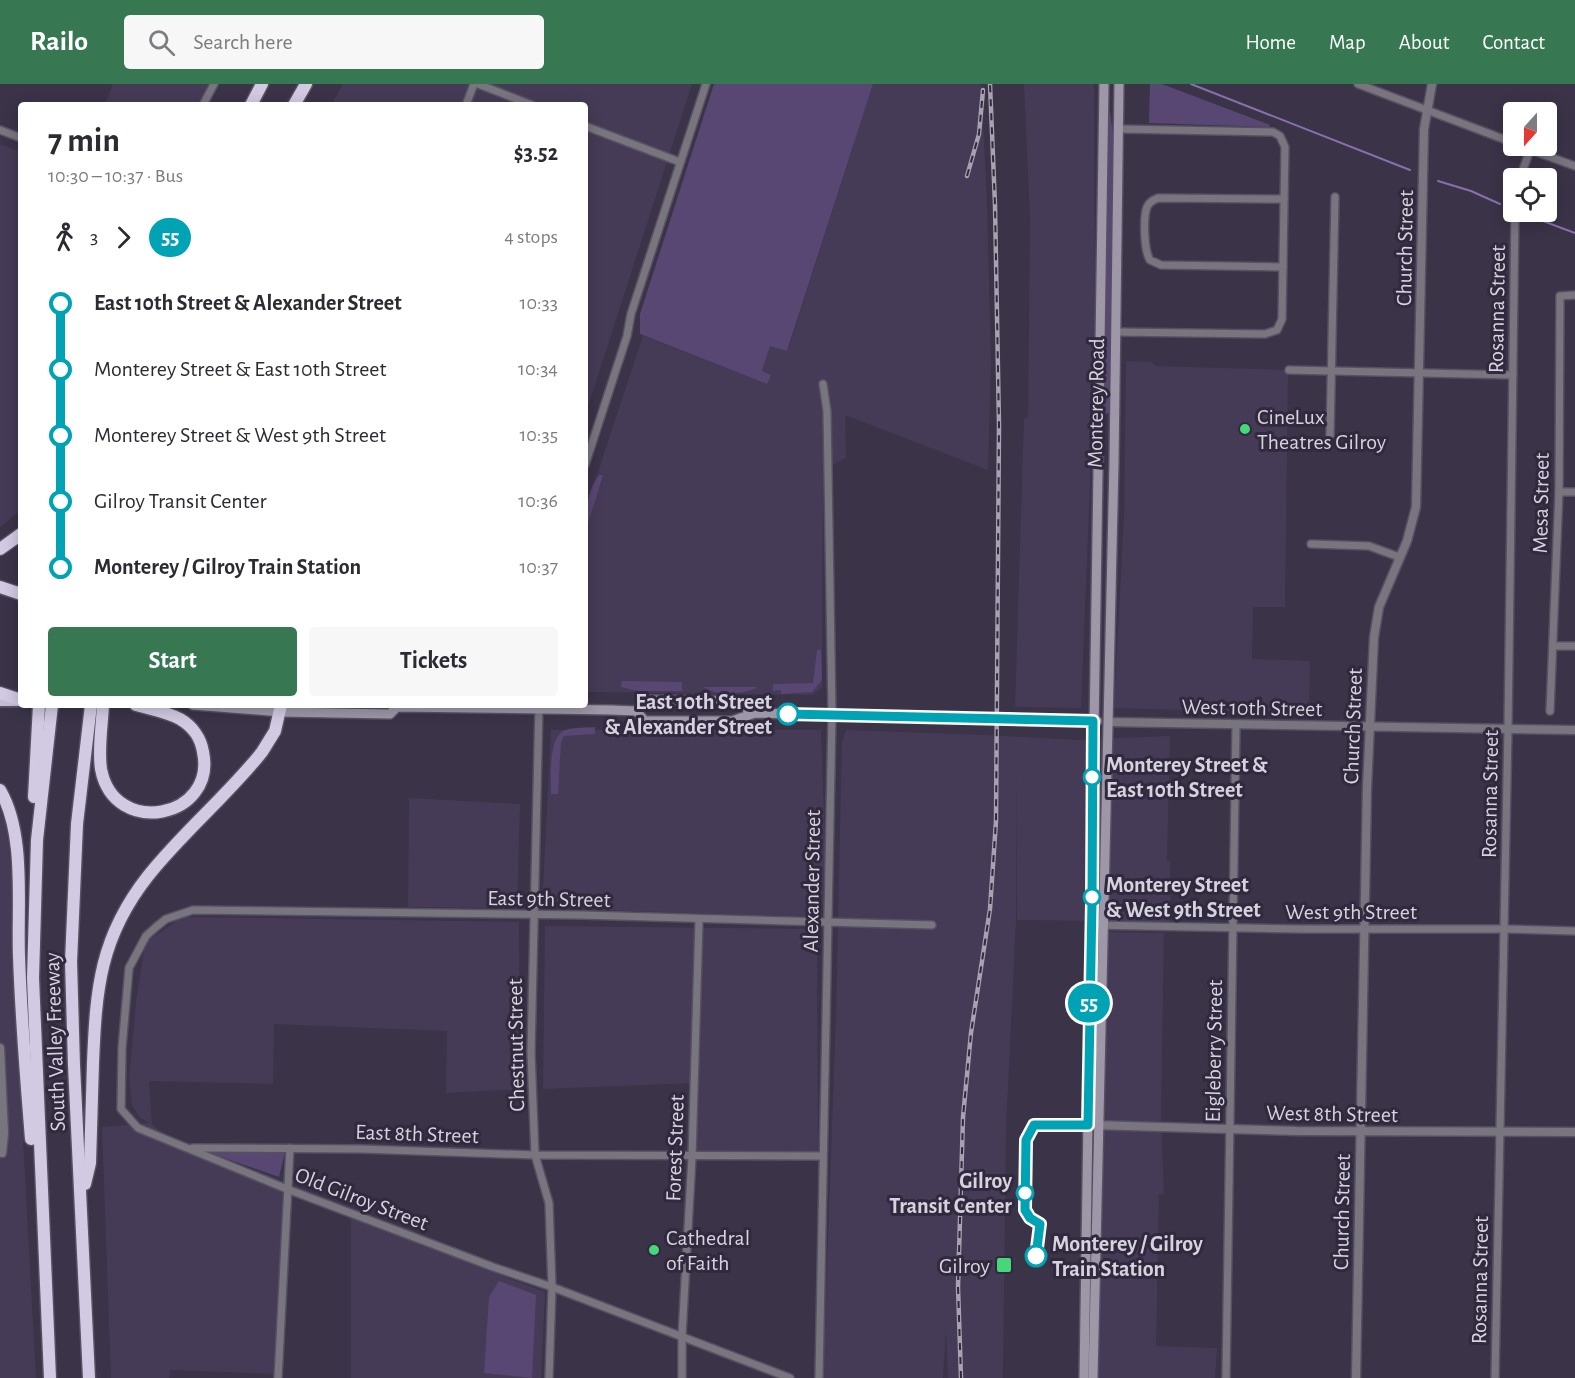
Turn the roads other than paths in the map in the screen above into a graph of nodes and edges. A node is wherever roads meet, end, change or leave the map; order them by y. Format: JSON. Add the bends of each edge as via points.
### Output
{"nodes":[{"id":1,"x":214,"y":84,"type":"edge"},
{"id":2,"x":262,"y":84,"type":"edge"},
{"id":3,"x":306,"y":84,"type":"edge"},
{"id":4,"x":476,"y":84,"type":"edge"},
{"id":5,"x":705,"y":84,"type":"edge"},
{"id":6,"x":1104,"y":84,"type":"edge"},
{"id":7,"x":1119,"y":84,"type":"edge"},
{"id":8,"x":1358,"y":84,"type":"edge"},
{"id":9,"x":1432,"y":84,"type":"edge"},
{"id":10,"x":205,"y":102,"type":"edge"},
{"id":11,"x":253,"y":102,"type":"edge"},
{"id":12,"x":296,"y":102,"type":"edge"},
{"id":13,"x":467,"y":102,"type":"edge"},
{"id":14,"x":524,"y":102,"type":"edge"},
{"id":15,"x":1427,"y":110,"type":"junction"},
{"id":16,"x":588,"y":127,"type":"edge"},
{"id":17,"x":1119,"y":129,"type":"junction"},
{"id":18,"x":0,"y":130,"type":"edge"},
{"id":19,"x":18,"y":137,"type":"edge"},
{"id":20,"x":1503,"y":139,"type":"edge"},
{"id":21,"x":1547,"y":156,"type":"edge"},
{"id":22,"x":680,"y":162,"type":"junction"},
{"id":23,"x":1575,"y":166,"type":"edge"},
{"id":24,"x":1335,"y":197,"type":"dead end"},
{"id":25,"x":1284,"y":199,"type":"junction"},
{"id":26,"x":1515,"y":222,"type":"edge"},
{"id":27,"x":1283,"y":267,"type":"junction"},
{"id":28,"x":1575,"y":296,"type":"edge"},
{"id":29,"x":1116,"y":332,"type":"junction"},
{"id":30,"x":1289,"y":370,"type":"dead end"},
{"id":31,"x":1332,"y":371,"type":"junction"},
{"id":32,"x":1420,"y":373,"type":"junction"},
{"id":33,"x":1513,"y":375,"type":"junction"},
{"id":34,"x":823,"y":384,"type":"dead end"},
{"id":35,"x":1330,"y":436,"type":"dead end"},
{"id":36,"x":588,"y":455,"type":"edge"},
{"id":37,"x":1559,"y":492,"type":"junction"},
{"id":38,"x":1575,"y":492,"type":"edge"},
{"id":39,"x":18,"y":536,"type":"edge"},
{"id":40,"x":1311,"y":544,"type":"dead end"},
{"id":41,"x":0,"y":549,"type":"edge"},
{"id":42,"x":1399,"y":557,"type":"junction"},
{"id":43,"x":0,"y":587,"type":"edge"},
{"id":44,"x":18,"y":593,"type":"edge"},
{"id":45,"x":1553,"y":646,"type":"junction"},
{"id":46,"x":1575,"y":646,"type":"edge"},
{"id":47,"x":0,"y":693,"type":"edge"},
{"id":48,"x":18,"y":699,"type":"edge"},
{"id":49,"x":18,"y":700,"type":"edge"},
{"id":50,"x":0,"y":701,"type":"edge"},
{"id":51,"x":39,"y":708,"type":"edge"},
{"id":52,"x":52,"y":708,"type":"edge"},
{"id":53,"x":91,"y":708,"type":"edge"},
{"id":54,"x":103,"y":708,"type":"edge"},
{"id":55,"x":145,"y":708,"type":"edge"},
{"id":56,"x":281,"y":708,"type":"edge"},
{"id":57,"x":394,"y":708,"type":"edge"},
{"id":58,"x":539,"y":708,"type":"edge"},
{"id":59,"x":563,"y":708,"type":"edge"},
{"id":60,"x":636,"y":711,"type":"junction"},
{"id":61,"x":1550,"y":711,"type":"dead end"},
{"id":62,"x":755,"y":713,"type":"junction"},
{"id":63,"x":832,"y":715,"type":"junction"},
{"id":64,"x":1093,"y":721,"type":"junction"},
{"id":65,"x":1108,"y":722,"type":"junction"},
{"id":66,"x":1236,"y":724,"type":"junction"},
{"id":67,"x":1371,"y":728,"type":"junction"},
{"id":68,"x":1508,"y":729,"type":"junction"},
{"id":69,"x":1575,"y":730,"type":"edge"},
{"id":70,"x":0,"y":790,"type":"edge"},
{"id":71,"x":34,"y":909,"type":"junction"},
{"id":72,"x":533,"y":916,"type":"junction"},
{"id":73,"x":166,"y":919,"type":"joint"},
{"id":74,"x":699,"y":920,"type":"junction"},
{"id":75,"x":828,"y":922,"type":"junction"},
{"id":76,"x":932,"y":925,"type":"dead end"},
{"id":77,"x":1092,"y":925,"type":"junction"},
{"id":78,"x":1102,"y":925,"type":"junction"},
{"id":79,"x":1234,"y":928,"type":"junction"},
{"id":80,"x":1364,"y":928,"type":"junction"},
{"id":81,"x":1504,"y":929,"type":"junction"},
{"id":82,"x":1575,"y":931,"type":"edge"},
{"id":83,"x":0,"y":1048,"type":"edge"},
{"id":84,"x":1088,"y":1125,"type":"junction"},
{"id":85,"x":1098,"y":1125,"type":"junction"},
{"id":86,"x":1230,"y":1129,"type":"junction"},
{"id":87,"x":1361,"y":1131,"type":"junction"},
{"id":88,"x":1500,"y":1132,"type":"junction"},
{"id":89,"x":1575,"y":1132,"type":"edge"},
{"id":90,"x":190,"y":1148,"type":"junction"},
{"id":91,"x":290,"y":1148,"type":"junction"},
{"id":92,"x":2,"y":1153,"type":"dead end"},
{"id":93,"x":535,"y":1155,"type":"junction"},
{"id":94,"x":692,"y":1156,"type":"junction"},
{"id":95,"x":823,"y":1156,"type":"junction"},
{"id":96,"x":286,"y":1189,"type":"junction"},
{"id":97,"x":81,"y":1200,"type":"junction"},
{"id":98,"x":552,"y":1287,"type":"junction"},
{"id":99,"x":47,"y":1321,"type":"junction"},
{"id":100,"x":682,"y":1335,"type":"junction"},
{"id":101,"x":50,"y":1378,"type":"edge"},
{"id":102,"x":88,"y":1378,"type":"edge"},
{"id":103,"x":278,"y":1378,"type":"edge"},
{"id":104,"x":549,"y":1378,"type":"edge"},
{"id":105,"x":682,"y":1378,"type":"edge"},
{"id":106,"x":790,"y":1378,"type":"edge"},
{"id":107,"x":819,"y":1378,"type":"edge"},
{"id":108,"x":1084,"y":1378,"type":"edge"},
{"id":109,"x":1093,"y":1378,"type":"edge"},
{"id":110,"x":1226,"y":1378,"type":"edge"},
{"id":111,"x":1356,"y":1378,"type":"edge"},
{"id":112,"x":1495,"y":1378,"type":"edge"}],
"edges":[{"from":1,"to":10,"type":"street"},
{"from":2,"to":11,"type":"highway"},
{"from":3,"to":12,"type":"highway"},
{"from":4,"to":13,"type":"street"},
{"from":4,"to":14,"type":"street"},
{"from":5,"to":22,"type":"street"},
{"from":6,"to":64,"type":"main road","name":"Monterey Road"},
{"from":7,"to":17,"type":"main road","name":"Monterey Road"},
{"from":8,"to":15,"type":"street"},
{"from":9,"to":15,"type":"street","name":"Church Street"},
{"from":15,"to":20,"type":"street"},
{"from":15,"to":32,"type":"street","name":"Church Street"},
{"from":16,"to":22,"type":"street"},
{"from":17,"to":25,"type":"street","via":[[1269,132],[1281,136],[1285,147]]},
{"from":17,"to":29,"type":"main road","name":"Monterey Road"},
{"from":18,"to":19,"type":"street"},
{"from":21,"to":23,"type":"street"},
{"from":22,"to":36,"type":"street"},
{"from":24,"to":31,"type":"street"},
{"from":25,"to":27,"type":"street"},
{"from":25,"to":27,"type":"street","via":[[1158,198],[1147,208],[1146,229],[1146,252],[1157,264]]},
{"from":26,"to":33,"type":"street","name":"Rosanna Street"},
{"from":27,"to":29,"type":"street","via":[[1282,319],[1278,330],[1265,334]]},
{"from":28,"to":37,"type":"street","name":"Mesa Street","via":[[1560,296]]},
{"from":29,"to":65,"type":"main road","name":"Monterey Road"},
{"from":30,"to":31,"type":"street"},
{"from":31,"to":32,"type":"street"},
{"from":31,"to":35,"type":"street"},
{"from":32,"to":33,"type":"street"},
{"from":32,"to":42,"type":"street","name":"Church Street","via":[[1416,507]]},
{"from":33,"to":68,"type":"street","name":"Rosanna Street"},
{"from":34,"to":63,"type":"street","name":"Alexander Street","via":[[827,411]]},
{"from":37,"to":38,"type":"street"},
{"from":37,"to":45,"type":"street","name":"Mesa Street"},
{"from":39,"to":41,"type":"highway"},
{"from":40,"to":42,"type":"street","via":[[1369,546]]},
{"from":42,"to":67,"type":"street","name":"Church Street","via":[[1375,622]]},
{"from":43,"to":44,"type":"highway"},
{"from":45,"to":46,"type":"street"},
{"from":45,"to":61,"type":"street","name":"Mesa Street"},
{"from":47,"to":48,"type":"highway"},
{"from":49,"to":50,"type":"highway"},
{"from":51,"to":71,"type":"highway","via":[[34,772]]},
{"from":52,"to":71,"type":"highway","name":"South Valley Freeway","via":[[40,806]]},
{"from":53,"to":97,"type":"highway","name":"South Valley Freeway","via":[[76,836],[71,962]]},
{"from":54,"to":55,"type":"highway","via":[[100,759],[105,781],[126,806],[159,813],[183,804],[193,795],[205,760],[203,748],[190,727],[180,719]]},
{"from":56,"to":57,"type":"main road","via":[[390,714]]},
{"from":56,"to":97,"type":"highway","via":[[275,731],[262,752],[147,877],[113,934],[97,988],[90,1163]]},
{"from":58,"to":72,"type":"street","name":"Chestnut Street"},
{"from":59,"to":60,"type":"main road"},
{"from":60,"to":62,"type":"main road","via":[[645,721],[732,722]]},
{"from":60,"to":62,"type":"main road","via":[[645,700],[733,701]]},
{"from":62,"to":63,"type":"main road"},
{"from":63,"to":64,"type":"main road"},
{"from":63,"to":75,"type":"street","name":"Alexander Street"},
{"from":64,"to":65,"type":"main road"},
{"from":64,"to":77,"type":"main road","name":"Monterey Road"},
{"from":65,"to":66,"type":"street","name":"West 10th Street"},
{"from":65,"to":78,"type":"main road","name":"Monterey Road"},
{"from":66,"to":67,"type":"street","name":"West 10th Street"},
{"from":66,"to":79,"type":"street","name":"Eigleberry Street"},
{"from":67,"to":68,"type":"street","name":"West 10th Street"},
{"from":67,"to":80,"type":"street","name":"Church Street"},
{"from":68,"to":69,"type":"street","name":"West 10th Street"},
{"from":68,"to":81,"type":"street","name":"Rosanna Street"},
{"from":70,"to":99,"type":"highway","via":[[17,845],[21,997]]},
{"from":71,"to":99,"type":"highway","name":"South Valley Freeway","via":[[34,1013]]},
{"from":72,"to":73,"type":"street","name":"East 9th Street","via":[[193,910]]},
{"from":72,"to":74,"type":"street","name":"East 9th Street"},
{"from":72,"to":93,"type":"street","name":"Chestnut Street","via":[[531,1053]]},
{"from":73,"to":90,"type":"street","name":"Old Gilroy Street","via":[[146,936],[129,968],[121,1109],[138,1128]]},
{"from":74,"to":75,"type":"street","name":"East 9th Street"},
{"from":74,"to":94,"type":"street","name":"Forest Street"},
{"from":75,"to":76,"type":"street","name":"East 9th Street"},
{"from":75,"to":95,"type":"street","name":"Alexander Street"},
{"from":77,"to":78,"type":"street","name":"West 9th Street"},
{"from":77,"to":84,"type":"main road","name":"Monterey Road"},
{"from":78,"to":79,"type":"street","name":"West 9th Street"},
{"from":78,"to":85,"type":"main road","name":"Monterey Road"},
{"from":79,"to":80,"type":"street","name":"West 9th Street"},
{"from":79,"to":86,"type":"street","name":"Eigleberry Street"},
{"from":80,"to":81,"type":"street","name":"West 9th Street"},
{"from":80,"to":87,"type":"street","name":"Church Street"},
{"from":81,"to":82,"type":"street","name":"West 9th Street"},
{"from":81,"to":88,"type":"street","name":"Rosanna Street"},
{"from":83,"to":92,"type":"street"},
{"from":84,"to":85,"type":"street","name":"West 8th Street"},
{"from":84,"to":108,"type":"main road","name":"Monterey Road"},
{"from":85,"to":86,"type":"street","name":"West 8th Street"},
{"from":85,"to":109,"type":"main road","name":"Monterey Road"},
{"from":86,"to":87,"type":"street","name":"West 8th Street"},
{"from":86,"to":110,"type":"street","name":"Eigleberry Street"},
{"from":87,"to":88,"type":"street","name":"West 8th Street"},
{"from":87,"to":111,"type":"street","name":"Church Street"},
{"from":88,"to":89,"type":"street","name":"West 8th Street"},
{"from":88,"to":112,"type":"street","name":"Rosanna Street"},
{"from":90,"to":91,"type":"street","name":"East 8th Street"},
{"from":90,"to":96,"type":"street","name":"Old Gilroy Street"},
{"from":91,"to":93,"type":"street","name":"East 8th Street"},
{"from":91,"to":96,"type":"street"},
{"from":93,"to":94,"type":"street","name":"East 8th Street"},
{"from":93,"to":98,"type":"street","name":"Chestnut Street","via":[[549,1203]]},
{"from":94,"to":95,"type":"street","name":"East 8th Street"},
{"from":94,"to":100,"type":"street","name":"Forest Street"},
{"from":95,"to":107,"type":"street","name":"Alexander Street"},
{"from":96,"to":98,"type":"street","name":"Old Gilroy Street"},
{"from":96,"to":103,"type":"street"},
{"from":97,"to":102,"type":"highway","name":"South Valley Freeway"},
{"from":98,"to":100,"type":"street","name":"Old Gilroy Street"},
{"from":98,"to":104,"type":"street","name":"Chestnut Street"},
{"from":99,"to":101,"type":"highway","name":"South Valley Freeway"},
{"from":100,"to":105,"type":"street","name":"Forest Street"},
{"from":100,"to":106,"type":"street","name":"Old Gilroy Street"}]}
